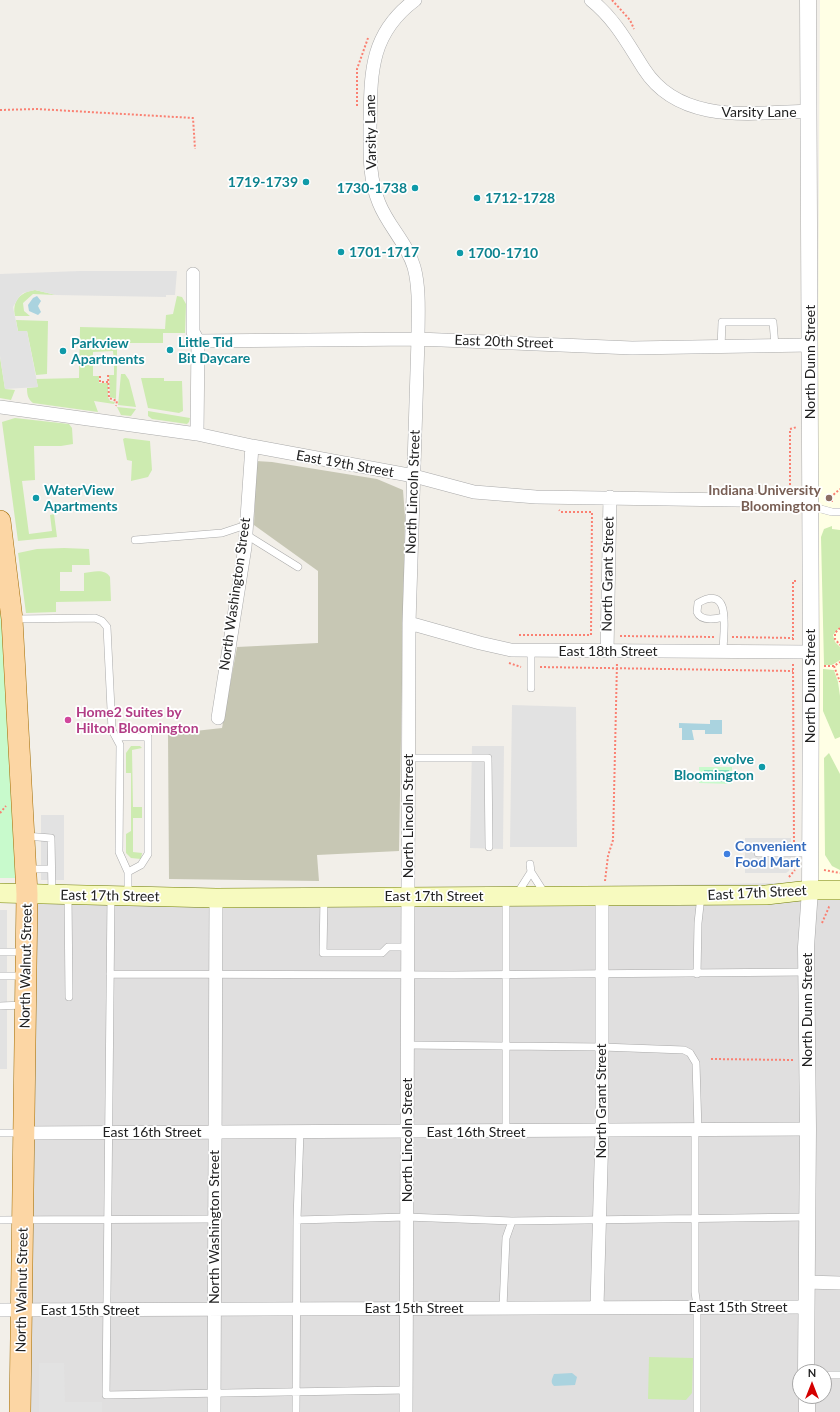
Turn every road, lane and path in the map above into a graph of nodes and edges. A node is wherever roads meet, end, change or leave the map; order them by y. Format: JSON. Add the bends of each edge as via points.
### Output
{"nodes":[{"id":1,"x":415,"y":0,"type":"edge"},
{"id":2,"x":591,"y":0,"type":"edge"},
{"id":3,"x":808,"y":0,"type":"edge"},
{"id":4,"x":0,"y":110,"type":"edge"},
{"id":5,"x":809,"y":111,"type":"junction"},
{"id":6,"x":195,"y":149,"type":"dead end"},
{"id":7,"x":193,"y":274,"type":"dead end"},
{"id":8,"x":418,"y":339,"type":"junction"},
{"id":9,"x":198,"y":341,"type":"junction"},
{"id":10,"x":810,"y":345,"type":"junction"},
{"id":11,"x":775,"y":346,"type":"junction"},
{"id":12,"x":721,"y":348,"type":"junction"},
{"id":13,"x":108,"y":375,"type":"dead end"},
{"id":14,"x":100,"y":376,"type":"dead end"},
{"id":15,"x":108,"y":382,"type":"junction"},
{"id":16,"x":116,"y":406,"type":"dead end"},
{"id":17,"x":0,"y":407,"type":"edge"},
{"id":18,"x":801,"y":426,"type":"dead end"},
{"id":19,"x":197,"y":434,"type":"junction"},
{"id":20,"x":252,"y":446,"type":"junction"},
{"id":21,"x":414,"y":476,"type":"junction"},
{"id":22,"x":840,"y":489,"type":"edge"},
{"id":23,"x":790,"y":493,"type":"dead end"},
{"id":24,"x":832,"y":496,"type":"dead end"},
{"id":25,"x":610,"y":497,"type":"junction"},
{"id":26,"x":810,"y":506,"type":"junction"},
{"id":27,"x":553,"y":509,"type":"dead end"},
{"id":28,"x":840,"y":512,"type":"edge"},
{"id":29,"x":0,"y":521,"type":"edge"},
{"id":30,"x":245,"y":529,"type":"junction"},
{"id":31,"x":135,"y":540,"type":"dead end"},
{"id":32,"x":298,"y":567,"type":"dead end"},
{"id":33,"x":802,"y":581,"type":"dead end"},
{"id":34,"x":724,"y":617,"type":"dead end"},
{"id":35,"x":12,"y":619,"type":"junction"},
{"id":36,"x":409,"y":623,"type":"junction"},
{"id":37,"x":840,"y":628,"type":"edge"},
{"id":38,"x":520,"y":635,"type":"dead end"},
{"id":39,"x":617,"y":636,"type":"dead end"},
{"id":40,"x":723,"y":637,"type":"junction"},
{"id":41,"x":793,"y":638,"type":"junction"},
{"id":42,"x":840,"y":645,"type":"edge"},
{"id":43,"x":793,"y":646,"type":"dead end"},
{"id":44,"x":531,"y":650,"type":"junction"},
{"id":45,"x":607,"y":651,"type":"junction"},
{"id":46,"x":723,"y":652,"type":"junction"},
{"id":47,"x":810,"y":652,"type":"junction"},
{"id":48,"x":506,"y":662,"type":"dead end"},
{"id":49,"x":840,"y":662,"type":"edge"},
{"id":50,"x":834,"y":666,"type":"junction"},
{"id":51,"x":531,"y":667,"type":"junction"},
{"id":52,"x":819,"y":667,"type":"dead end"},
{"id":53,"x":617,"y":668,"type":"junction"},
{"id":54,"x":793,"y":668,"type":"dead end"},
{"id":55,"x":793,"y":671,"type":"junction"},
{"id":56,"x":840,"y":682,"type":"edge"},
{"id":57,"x":531,"y":688,"type":"dead end"},
{"id":58,"x":218,"y":718,"type":"dead end"},
{"id":59,"x":116,"y":737,"type":"junction"},
{"id":60,"x":408,"y":758,"type":"junction"},
{"id":61,"x":8,"y":804,"type":"dead end"},
{"id":62,"x":0,"y":813,"type":"edge"},
{"id":63,"x":25,"y":836,"type":"junction"},
{"id":64,"x":489,"y":848,"type":"dead end"},
{"id":65,"x":758,"y":853,"type":"dead end"},
{"id":66,"x":803,"y":853,"type":"junction"},
{"id":67,"x":530,"y":864,"type":"dead end"},
{"id":68,"x":26,"y":869,"type":"junction"},
{"id":69,"x":51,"y":869,"type":"junction"},
{"id":70,"x":830,"y":870,"type":"dead end"},
{"id":71,"x":128,"y":872,"type":"junction"},
{"id":72,"x":531,"y":872,"type":"junction"},
{"id":73,"x":795,"y":872,"type":"dead end"},
{"id":74,"x":840,"y":873,"type":"edge"},
{"id":75,"x":810,"y":890,"type":"junction"},
{"id":76,"x":840,"y":890,"type":"edge"},
{"id":77,"x":0,"y":893,"type":"edge"},
{"id":78,"x":27,"y":894,"type":"junction"},
{"id":79,"x":60,"y":895,"type":"junction"},
{"id":80,"x":120,"y":896,"type":"junction"},
{"id":81,"x":324,"y":896,"type":"junction"},
{"id":82,"x":408,"y":896,"type":"junction"},
{"id":83,"x":511,"y":896,"type":"junction"},
{"id":84,"x":546,"y":896,"type":"junction"},
{"id":85,"x":602,"y":896,"type":"junction"},
{"id":86,"x":701,"y":896,"type":"junction"},
{"id":87,"x":216,"y":898,"type":"junction"},
{"id":88,"x":408,"y":947,"type":"junction"},
{"id":89,"x":0,"y":952,"type":"edge"},
{"id":90,"x":26,"y":952,"type":"junction"},
{"id":91,"x":806,"y":972,"type":"junction"},
{"id":92,"x":110,"y":974,"type":"junction"},
{"id":93,"x":216,"y":974,"type":"junction"},
{"id":94,"x":506,"y":974,"type":"junction"},
{"id":95,"x":602,"y":974,"type":"junction"},
{"id":96,"x":697,"y":974,"type":"junction"},
{"id":97,"x":407,"y":975,"type":"junction"},
{"id":98,"x":0,"y":976,"type":"edge"},
{"id":99,"x":26,"y":976,"type":"junction"},
{"id":100,"x":69,"y":997,"type":"dead end"},
{"id":101,"x":26,"y":1005,"type":"junction"},
{"id":102,"x":0,"y":1006,"type":"edge"},
{"id":103,"x":407,"y":1045,"type":"junction"},
{"id":104,"x":506,"y":1046,"type":"junction"},
{"id":105,"x":602,"y":1047,"type":"junction"},
{"id":106,"x":711,"y":1059,"type":"dead end"},
{"id":107,"x":795,"y":1060,"type":"dead end"},
{"id":108,"x":808,"y":1129,"type":"junction"},
{"id":109,"x":696,"y":1130,"type":"junction"},
{"id":110,"x":602,"y":1131,"type":"junction"},
{"id":111,"x":108,"y":1132,"type":"junction"},
{"id":112,"x":215,"y":1132,"type":"junction"},
{"id":113,"x":300,"y":1132,"type":"junction"},
{"id":114,"x":406,"y":1132,"type":"junction"},
{"id":115,"x":506,"y":1132,"type":"junction"},
{"id":116,"x":0,"y":1133,"type":"edge"},
{"id":117,"x":24,"y":1133,"type":"junction"},
{"id":118,"x":406,"y":1217,"type":"junction"},
{"id":119,"x":807,"y":1217,"type":"junction"},
{"id":120,"x":695,"y":1218,"type":"junction"},
{"id":121,"x":108,"y":1219,"type":"junction"},
{"id":122,"x":214,"y":1219,"type":"junction"},
{"id":123,"x":0,"y":1220,"type":"edge"},
{"id":124,"x":23,"y":1220,"type":"junction"},
{"id":125,"x":298,"y":1220,"type":"junction"},
{"id":126,"x":599,"y":1220,"type":"junction"},
{"id":127,"x":512,"y":1221,"type":"junction"},
{"id":128,"x":806,"y":1282,"type":"junction"},
{"id":129,"x":840,"y":1283,"type":"edge"},
{"id":130,"x":597,"y":1306,"type":"junction"},
{"id":131,"x":697,"y":1306,"type":"junction"},
{"id":132,"x":503,"y":1307,"type":"junction"},
{"id":133,"x":806,"y":1307,"type":"junction"},
{"id":134,"x":298,"y":1308,"type":"junction"},
{"id":135,"x":407,"y":1308,"type":"junction"},
{"id":136,"x":214,"y":1309,"type":"junction"},
{"id":137,"x":0,"y":1310,"type":"edge"},
{"id":138,"x":22,"y":1310,"type":"junction"},
{"id":139,"x":107,"y":1310,"type":"junction"},
{"id":140,"x":806,"y":1364,"type":"edge"},
{"id":141,"x":406,"y":1390,"type":"junction"},
{"id":142,"x":214,"y":1393,"type":"junction"},
{"id":143,"x":296,"y":1393,"type":"junction"},
{"id":144,"x":20,"y":1412,"type":"edge"},
{"id":145,"x":214,"y":1412,"type":"edge"},
{"id":146,"x":296,"y":1412,"type":"edge"},
{"id":147,"x":406,"y":1412,"type":"edge"},
{"id":148,"x":697,"y":1412,"type":"edge"}],
"edges":[{"from":1,"to":8,"type":"street","name":"Varsity Lane","via":[[388,28],[376,52],[371,78],[370,160],[379,202],[414,266]]},
{"from":2,"to":5,"type":"street","name":"Varsity Lane","via":[[612,20],[645,70],[669,96],[728,114]]},
{"from":3,"to":5,"type":"street","name":"North Dunn Street"},
{"from":4,"to":6,"type":"path","via":[[37,109],[193,118]]},
{"from":5,"to":10,"type":"street","name":"North Dunn Street"},
{"from":7,"to":9,"type":"street","via":[[193,332]]},
{"from":8,"to":9,"type":"street","name":"East 20th Street"},
{"from":8,"to":12,"type":"street","name":"East 20th Street","via":[[632,348]]},
{"from":8,"to":21,"type":"street","name":"North Lincoln Street"},
{"from":9,"to":19,"type":"street"},
{"from":10,"to":11,"type":"street","name":"East 20th Street"},
{"from":10,"to":26,"type":"street","name":"North Dunn Street"},
{"from":11,"to":12,"type":"street","name":"East 20th Street"},
{"from":11,"to":12,"type":"lane","via":[[773,322],[722,322]]},
{"from":13,"to":15,"type":"path"},
{"from":14,"to":15,"type":"path","via":[[100,382]]},
{"from":15,"to":16,"type":"path","via":[[109,398],[116,401]]},
{"from":17,"to":19,"type":"street","name":"East 19th Street"},
{"from":18,"to":23,"type":"path","via":[[790,429]]},
{"from":19,"to":20,"type":"street","name":"East 19th Street"},
{"from":20,"to":21,"type":"street","name":"East 19th Street"},
{"from":20,"to":30,"type":"street","name":"North Washington Street"},
{"from":21,"to":25,"type":"street","name":"East 19th Street","via":[[474,492],[536,497]]},
{"from":21,"to":36,"type":"street","name":"North Lincoln Street"},
{"from":22,"to":24,"type":"path"},
{"from":25,"to":26,"type":"street","name":"East 19th Street","via":[[801,501]]},
{"from":25,"to":45,"type":"street","name":"North Grant Street"},
{"from":26,"to":28,"type":"lane"},
{"from":26,"to":47,"type":"street","name":"North Dunn Street"},
{"from":27,"to":38,"type":"path","via":[[561,512],[592,512],[591,635]]},
{"from":29,"to":35,"type":"main road","name":"North Walnut Street"},
{"from":30,"to":31,"type":"lane"},
{"from":30,"to":32,"type":"lane"},
{"from":30,"to":58,"type":"street","name":"North Washington Street","via":[[245,547]]},
{"from":33,"to":41,"type":"path","via":[[793,581]]},
{"from":34,"to":40,"type":"lane"},
{"from":35,"to":59,"type":"lane","via":[[95,618],[102,621],[107,627],[109,638],[112,730]]},
{"from":35,"to":63,"type":"main road","name":"North Walnut Street"},
{"from":36,"to":44,"type":"street","name":"East 18th Street","via":[[511,650]]},
{"from":36,"to":60,"type":"street","name":"North Lincoln Street"},
{"from":37,"to":42,"type":"path","via":[[835,633],[835,639]]},
{"from":39,"to":40,"type":"path"},
{"from":40,"to":41,"type":"path"},
{"from":40,"to":46,"type":"lane"},
{"from":41,"to":43,"type":"path"},
{"from":44,"to":45,"type":"street","name":"East 18th Street"},
{"from":44,"to":51,"type":"lane"},
{"from":45,"to":46,"type":"street","name":"East 18th Street"},
{"from":46,"to":47,"type":"street","name":"East 18th Street"},
{"from":47,"to":66,"type":"street","name":"North Dunn Street","via":[[815,725]]},
{"from":48,"to":51,"type":"path","via":[[520,667]]},
{"from":49,"to":50,"type":"path"},
{"from":50,"to":52,"type":"path"},
{"from":50,"to":56,"type":"path"},
{"from":51,"to":53,"type":"path"},
{"from":51,"to":57,"type":"lane"},
{"from":53,"to":55,"type":"path"},
{"from":53,"to":85,"type":"path","via":[[613,840]]},
{"from":54,"to":55,"type":"path"},
{"from":55,"to":66,"type":"path"},
{"from":59,"to":71,"type":"lane","via":[[120,745],[119,852]]},
{"from":59,"to":71,"type":"lane","via":[[148,737],[148,854],[141,865]]},
{"from":60,"to":64,"type":"lane","via":[[488,758]]},
{"from":60,"to":82,"type":"street","name":"North Lincoln Street"},
{"from":61,"to":62,"type":"path"},
{"from":63,"to":68,"type":"main road","name":"North Walnut Street"},
{"from":63,"to":69,"type":"lane","via":[[51,838]]},
{"from":65,"to":66,"type":"lane"},
{"from":66,"to":73,"type":"path"},
{"from":66,"to":75,"type":"street","name":"North Dunn Street"},
{"from":67,"to":72,"type":"lane"},
{"from":68,"to":69,"type":"lane"},
{"from":68,"to":78,"type":"main road","name":"North Walnut Street"},
{"from":69,"to":79,"type":"lane"},
{"from":70,"to":74,"type":"path"},
{"from":71,"to":80,"type":"lane"},
{"from":72,"to":83,"type":"lane"},
{"from":72,"to":84,"type":"lane"},
{"from":75,"to":76,"type":"main road","name":"East 17th Street"},
{"from":75,"to":86,"type":"main road","name":"East 17th Street","via":[[766,895]]},
{"from":75,"to":91,"type":"street","name":"North Dunn Street"},
{"from":77,"to":78,"type":"main road","name":"East 17th Street"},
{"from":78,"to":79,"type":"main road","name":"East 17th Street"},
{"from":78,"to":90,"type":"main road","name":"North Walnut Street"},
{"from":79,"to":80,"type":"main road","name":"East 17th Street"},
{"from":79,"to":100,"type":"lane"},
{"from":80,"to":87,"type":"main road","name":"East 17th Street"},
{"from":80,"to":92,"type":"lane"},
{"from":81,"to":82,"type":"main road","name":"East 17th Street"},
{"from":81,"to":87,"type":"main road","name":"East 17th Street"},
{"from":81,"to":88,"type":"lane","via":[[323,953],[382,953],[388,947]]},
{"from":82,"to":83,"type":"main road","name":"East 17th Street"},
{"from":82,"to":88,"type":"street","name":"North Lincoln Street"},
{"from":83,"to":84,"type":"main road","name":"East 17th Street"},
{"from":83,"to":94,"type":"lane"},
{"from":84,"to":85,"type":"main road","name":"East 17th Street"},
{"from":85,"to":86,"type":"main road","name":"East 17th Street"},
{"from":85,"to":95,"type":"street","name":"North Grant Street"},
{"from":86,"to":96,"type":"lane"},
{"from":87,"to":93,"type":"street","name":"North Washington Street"},
{"from":88,"to":97,"type":"street","name":"North Lincoln Street"},
{"from":89,"to":90,"type":"lane"},
{"from":90,"to":99,"type":"main road","name":"North Walnut Street"},
{"from":91,"to":96,"type":"lane"},
{"from":91,"to":108,"type":"street","name":"North Dunn Street"},
{"from":92,"to":93,"type":"lane"},
{"from":92,"to":111,"type":"lane"},
{"from":93,"to":97,"type":"lane"},
{"from":93,"to":112,"type":"street","name":"North Washington Street"},
{"from":94,"to":95,"type":"lane"},
{"from":94,"to":97,"type":"lane"},
{"from":94,"to":104,"type":"lane"},
{"from":95,"to":96,"type":"lane"},
{"from":95,"to":105,"type":"street","name":"North Grant Street"},
{"from":97,"to":103,"type":"street","name":"North Lincoln Street"},
{"from":98,"to":99,"type":"lane"},
{"from":99,"to":101,"type":"main road","name":"North Walnut Street"},
{"from":101,"to":102,"type":"lane"},
{"from":101,"to":117,"type":"main road","name":"North Walnut Street"},
{"from":103,"to":104,"type":"lane"},
{"from":103,"to":114,"type":"street","name":"North Lincoln Street"},
{"from":104,"to":105,"type":"lane"},
{"from":104,"to":115,"type":"lane"},
{"from":105,"to":109,"type":"lane","via":[[678,1048],[690,1053],[696,1063],[697,1072]]},
{"from":105,"to":110,"type":"street","name":"North Grant Street"},
{"from":106,"to":107,"type":"path"},
{"from":108,"to":109,"type":"street","name":"East 16th Street"},
{"from":108,"to":119,"type":"street","name":"North Dunn Street"},
{"from":109,"to":110,"type":"street","name":"East 16th Street"},
{"from":109,"to":120,"type":"lane"},
{"from":110,"to":115,"type":"street","name":"East 16th Street"},
{"from":110,"to":126,"type":"street","name":"North Grant Street"},
{"from":111,"to":112,"type":"street","name":"East 16th Street"},
{"from":111,"to":117,"type":"street","name":"East 16th Street"},
{"from":111,"to":121,"type":"lane"},
{"from":112,"to":113,"type":"street","name":"East 16th Street"},
{"from":112,"to":122,"type":"street","name":"North Washington Street"},
{"from":113,"to":114,"type":"street","name":"East 16th Street"},
{"from":113,"to":125,"type":"lane"},
{"from":114,"to":115,"type":"street","name":"East 16th Street"},
{"from":114,"to":118,"type":"street","name":"North Lincoln Street"},
{"from":116,"to":117,"type":"lane"},
{"from":117,"to":124,"type":"main road","name":"North Walnut Street"},
{"from":118,"to":125,"type":"lane"},
{"from":118,"to":127,"type":"lane"},
{"from":118,"to":135,"type":"street","name":"North Lincoln Street"},
{"from":119,"to":120,"type":"lane"},
{"from":119,"to":128,"type":"street","name":"North Dunn Street"},
{"from":120,"to":126,"type":"lane"},
{"from":120,"to":131,"type":"lane"},
{"from":121,"to":122,"type":"lane"},
{"from":121,"to":124,"type":"lane"},
{"from":121,"to":139,"type":"lane"},
{"from":122,"to":136,"type":"street","name":"North Washington Street"},
{"from":123,"to":124,"type":"lane"},
{"from":124,"to":138,"type":"main road","name":"North Walnut Street"},
{"from":125,"to":134,"type":"lane"},
{"from":126,"to":127,"type":"lane"},
{"from":126,"to":130,"type":"street","name":"North Grant Street"},
{"from":127,"to":132,"type":"lane","via":[[506,1238]]},
{"from":128,"to":129,"type":"street"},
{"from":128,"to":133,"type":"street","name":"North Dunn Street"},
{"from":130,"to":131,"type":"street","name":"East 15th Street"},
{"from":130,"to":132,"type":"street","name":"East 15th Street"},
{"from":131,"to":133,"type":"street","name":"East 15th Street"},
{"from":131,"to":148,"type":"lane"},
{"from":132,"to":135,"type":"street","name":"East 15th Street"},
{"from":133,"to":140,"type":"street","name":"North Dunn Street"},
{"from":134,"to":135,"type":"street","name":"East 15th Street"},
{"from":134,"to":136,"type":"street","name":"East 15th Street"},
{"from":134,"to":143,"type":"lane"},
{"from":135,"to":141,"type":"street","name":"North Lincoln Street"},
{"from":136,"to":139,"type":"street","name":"East 15th Street"},
{"from":136,"to":142,"type":"street","name":"North Washington Street"},
{"from":137,"to":138,"type":"street","name":"East 15th Street"},
{"from":138,"to":139,"type":"street","name":"East 15th Street"},
{"from":138,"to":144,"type":"main road","name":"North Walnut Street"},
{"from":139,"to":142,"type":"lane","via":[[106,1395]]},
{"from":141,"to":143,"type":"lane"},
{"from":141,"to":147,"type":"street","name":"North Lincoln Street"},
{"from":142,"to":143,"type":"lane"},
{"from":142,"to":145,"type":"street","name":"North Washington Street"},
{"from":143,"to":146,"type":"lane"}]}
